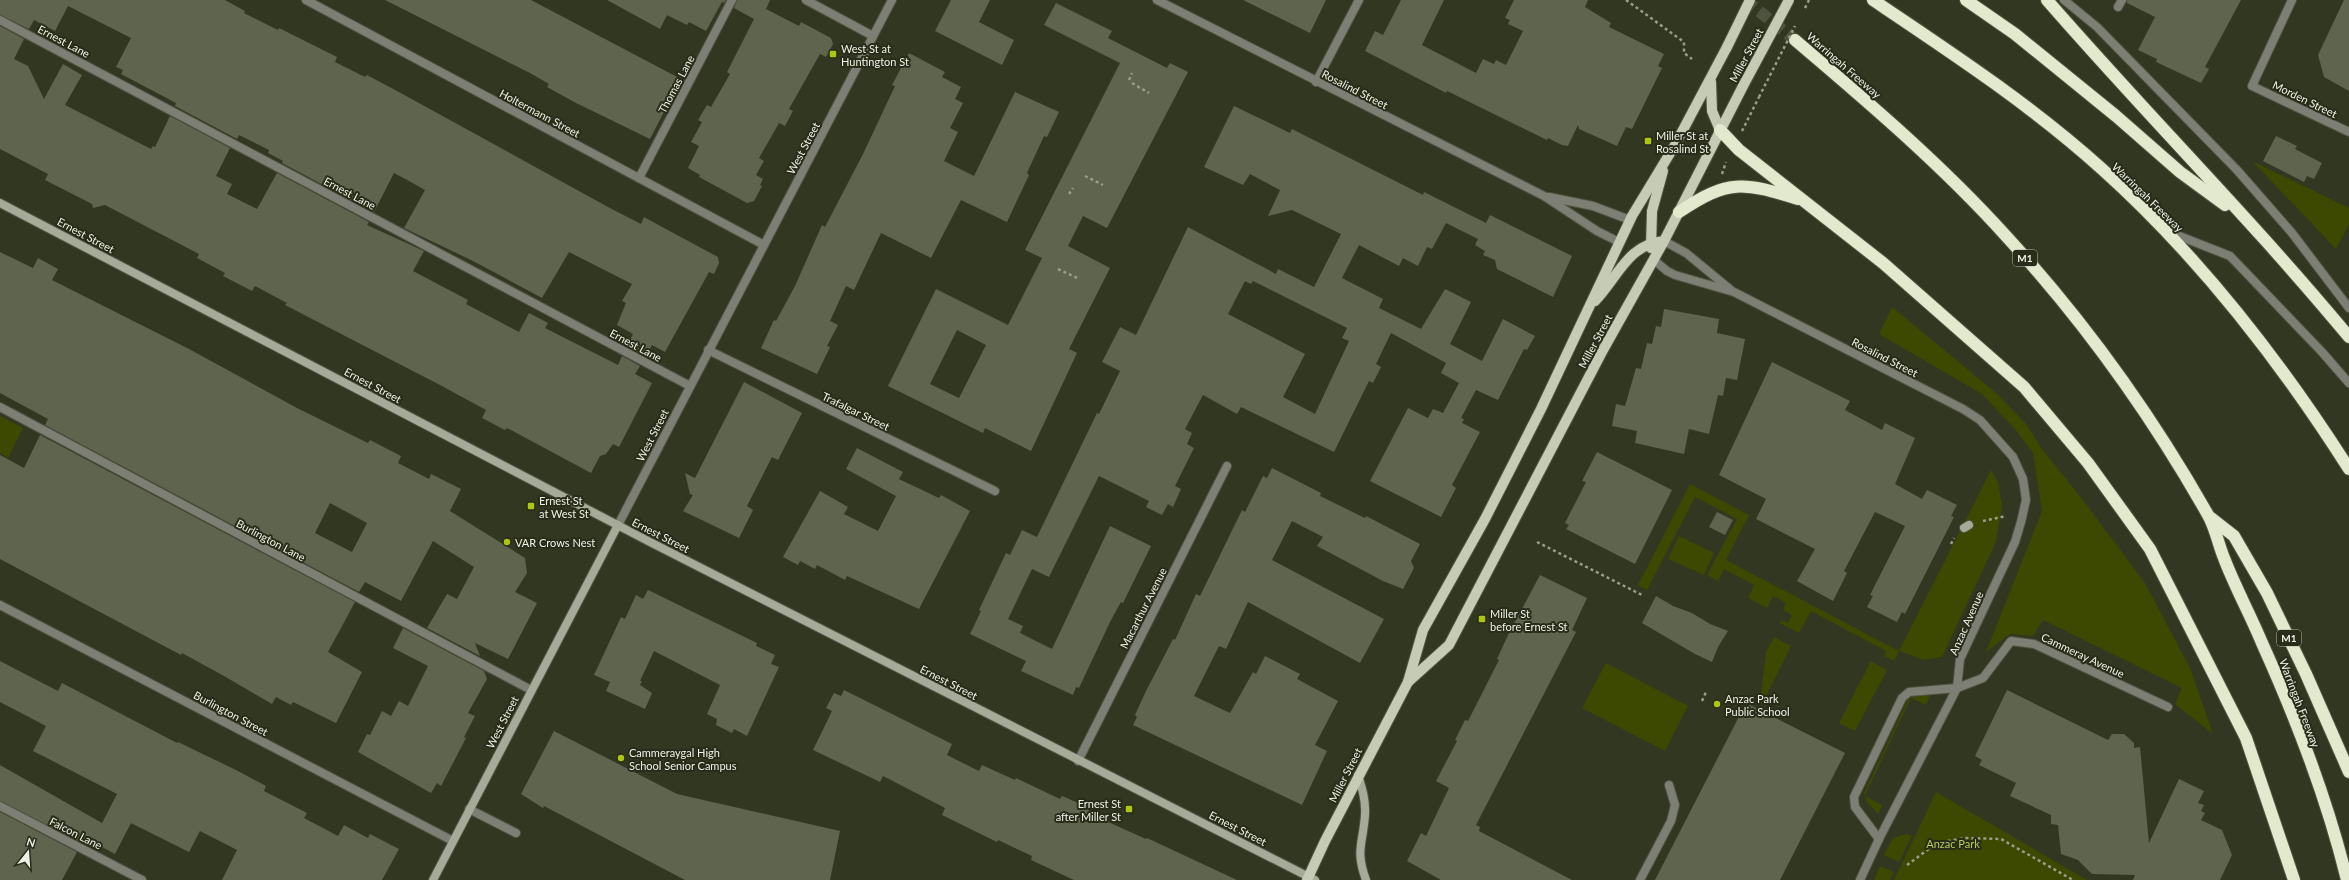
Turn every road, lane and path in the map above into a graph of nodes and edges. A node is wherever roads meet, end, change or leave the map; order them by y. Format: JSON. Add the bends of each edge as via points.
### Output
{"nodes":[{"id":1,"x":306,"y":0,"type":"edge"},
{"id":2,"x":732,"y":0,"type":"edge"},
{"id":3,"x":806,"y":0,"type":"edge"},
{"id":4,"x":892,"y":0,"type":"edge"},
{"id":5,"x":1156,"y":0,"type":"edge"},
{"id":6,"x":1359,"y":0,"type":"edge"},
{"id":7,"x":1626,"y":0,"type":"edge"},
{"id":8,"x":1750,"y":0,"type":"edge"},
{"id":9,"x":1789,"y":0,"type":"edge"},
{"id":10,"x":1809,"y":0,"type":"edge"},
{"id":11,"x":1873,"y":0,"type":"edge"},
{"id":12,"x":1966,"y":0,"type":"edge"},
{"id":13,"x":2047,"y":0,"type":"edge"},
{"id":14,"x":2064,"y":0,"type":"edge"},
{"id":15,"x":2292,"y":0,"type":"edge"},
{"id":16,"x":1802,"y":14,"type":"dead end"},
{"id":17,"x":0,"y":20,"type":"edge"},
{"id":18,"x":1798,"y":21,"type":"dead end"},
{"id":19,"x":873,"y":36,"type":"junction"},
{"id":20,"x":1795,"y":40,"type":"tunnel mouth"},
{"id":21,"x":1692,"y":59,"type":"dead end"},
{"id":22,"x":1715,"y":71,"type":"junction"},
{"id":23,"x":1132,"y":73,"type":"dead end"},
{"id":24,"x":1129,"y":80,"type":"dead end"},
{"id":25,"x":1316,"y":82,"type":"junction"},
{"id":26,"x":1132,"y":83,"type":"dead end"},
{"id":27,"x":1150,"y":92,"type":"dead end"},
{"id":28,"x":1720,"y":130,"type":"junction"},
{"id":29,"x":1742,"y":131,"type":"dead end"},
{"id":30,"x":2349,"y":132,"type":"edge"},
{"id":31,"x":1728,"y":158,"type":"dead end"},
{"id":32,"x":1666,"y":160,"type":"junction"},
{"id":33,"x":1722,"y":170,"type":"dead end"},
{"id":34,"x":1085,"y":176,"type":"dead end"},
{"id":35,"x":639,"y":178,"type":"junction"},
{"id":36,"x":1103,"y":184,"type":"dead end"},
{"id":37,"x":1073,"y":188,"type":"dead end"},
{"id":38,"x":1069,"y":194,"type":"dead end"},
{"id":39,"x":1544,"y":196,"type":"junction"},
{"id":40,"x":1804,"y":202,"type":"junction"},
{"id":41,"x":0,"y":203,"type":"edge"},
{"id":42,"x":1679,"y":212,"type":"junction"},
{"id":43,"x":1630,"y":220,"type":"junction"},
{"id":44,"x":2249,"y":222,"type":"junction"},
{"id":45,"x":2166,"y":231,"type":"junction"},
{"id":46,"x":1664,"y":241,"type":"junction"},
{"id":47,"x":1619,"y":242,"type":"junction"},
{"id":48,"x":1650,"y":243,"type":"junction"},
{"id":49,"x":764,"y":245,"type":"junction"},
{"id":50,"x":1654,"y":260,"type":"junction"},
{"id":51,"x":1058,"y":269,"type":"dead end"},
{"id":52,"x":1077,"y":278,"type":"dead end"},
{"id":53,"x":1734,"y":292,"type":"junction"},
{"id":54,"x":1588,"y":308,"type":"junction"},
{"id":55,"x":2349,"y":308,"type":"edge"},
{"id":56,"x":2349,"y":338,"type":"edge"},
{"id":57,"x":708,"y":350,"type":"junction"},
{"id":58,"x":2349,"y":383,"type":"edge"},
{"id":59,"x":690,"y":386,"type":"junction"},
{"id":60,"x":0,"y":408,"type":"edge"},
{"id":61,"x":2014,"y":457,"type":"joint"},
{"id":62,"x":1227,"y":466,"type":"dead end"},
{"id":63,"x":2349,"y":469,"type":"edge"},
{"id":64,"x":995,"y":491,"type":"dead end"},
{"id":65,"x":2006,"y":516,"type":"dead end"},
{"id":66,"x":2209,"y":517,"type":"junction"},
{"id":67,"x":618,"y":525,"type":"junction"},
{"id":68,"x":1967,"y":526,"type":"dead end"},
{"id":69,"x":1537,"y":542,"type":"dead end"},
{"id":70,"x":1644,"y":596,"type":"dead end"},
{"id":71,"x":0,"y":606,"type":"edge"},
{"id":72,"x":1408,"y":682,"type":"junction"},
{"id":73,"x":1957,"y":688,"type":"junction"},
{"id":74,"x":531,"y":690,"type":"junction"},
{"id":75,"x":1706,"y":692,"type":"dead end"},
{"id":76,"x":1702,"y":701,"type":"dead end"},
{"id":77,"x":2168,"y":707,"type":"dead end"},
{"id":78,"x":1078,"y":761,"type":"junction"},
{"id":79,"x":2349,"y":772,"type":"edge"},
{"id":80,"x":1358,"y":775,"type":"junction"},
{"id":81,"x":1669,"y":785,"type":"dead end"},
{"id":82,"x":0,"y":806,"type":"edge"},
{"id":83,"x":469,"y":809,"type":"junction"},
{"id":84,"x":516,"y":832,"type":"dead end"},
{"id":85,"x":1879,"y":839,"type":"junction"},
{"id":86,"x":453,"y":841,"type":"junction"},
{"id":87,"x":1907,"y":865,"type":"dead end"},
{"id":88,"x":1310,"y":879,"type":"edge"},
{"id":89,"x":142,"y":880,"type":"edge"},
{"id":90,"x":432,"y":880,"type":"edge"},
{"id":91,"x":1366,"y":880,"type":"edge"},
{"id":92,"x":1640,"y":880,"type":"edge"},
{"id":93,"x":1860,"y":880,"type":"edge"},
{"id":94,"x":2073,"y":880,"type":"edge"},
{"id":95,"x":2294,"y":880,"type":"edge"},
{"id":96,"x":2347,"y":880,"type":"edge"}],
"edges":[{"from":1,"to":35,"type":"street","name":"Holtermann Street"},
{"from":2,"to":35,"type":"street","name":"Thomas Lane"},
{"from":3,"to":19,"type":"street"},
{"from":4,"to":19,"type":"street","name":"West Street"},
{"from":5,"to":25,"type":"street","name":"Rosalind Street"},
{"from":6,"to":25,"type":"street"},
{"from":7,"to":21,"type":"path","via":[[1684,42],[1684,53]]},
{"from":8,"to":22,"type":"main road","name":"Miller Street","bridge":true},
{"from":9,"to":28,"type":"main road","name":"Miller Street","bridge":true},
{"from":10,"to":16,"type":"path","bridge":true},
{"from":11,"to":45,"type":"highway","name":"Warringah Freeway","via":[[1956,55],[2030,110],[2102,169]]},
{"from":12,"to":44,"type":"highway","via":[[2015,34],[2180,172]]},
{"from":13,"to":44,"type":"highway"},
{"from":14,"to":55,"type":"street","via":[[2096,27],[2237,170],[2292,233]]},
{"from":15,"to":30,"type":"street","name":"Morden Street","via":[[2252,86]]},
{"from":17,"to":59,"type":"street","name":"Ernest Lane"},
{"from":18,"to":29,"type":"path","bridge":true},
{"from":19,"to":49,"type":"street","name":"West Street"},
{"from":20,"to":66,"type":"highway","name":"Warringah Freeway","number":"M1","via":[[1956,183],[2007,236],[2105,357]]},
{"from":22,"to":28,"type":"main road","via":[[1711,101]]},
{"from":22,"to":32,"type":"main road","name":"Miller Street"},
{"from":23,"to":24,"type":"path"},
{"from":25,"to":39,"type":"street","name":"Rosalind Street"},
{"from":26,"to":27,"type":"path"},
{"from":28,"to":40,"type":"highway","via":[[1739,150]]},
{"from":28,"to":42,"type":"main road","name":"Miller Street"},
{"from":31,"to":33,"type":"path"},
{"from":32,"to":43,"type":"main road","name":"Miller Street"},
{"from":32,"to":48,"type":"main road","via":[[1652,211]]},
{"from":34,"to":36,"type":"path"},
{"from":35,"to":49,"type":"street","name":"Holtermann Street"},
{"from":37,"to":38,"type":"path"},
{"from":39,"to":43,"type":"street","name":"Rosalind Street","via":[[1592,206]]},
{"from":39,"to":47,"type":"street","name":"Rosalind Street","via":[[1597,231]]},
{"from":40,"to":42,"type":"highway","via":[[1769,190],[1739,185],[1712,192]]},
{"from":40,"to":95,"type":"highway","via":[[1883,263],[2024,387],[2097,475],[2150,549],[2246,738]]},
{"from":41,"to":67,"type":"street","name":"Ernest Street"},
{"from":42,"to":46,"type":"main road","name":"Miller Street"},
{"from":43,"to":47,"type":"main road","name":"Miller Street"},
{"from":44,"to":56,"type":"highway"},
{"from":45,"to":58,"type":"street","via":[[2230,256]]},
{"from":45,"to":63,"type":"highway","name":"Warringah Freeway","via":[[2222,292],[2271,354]]},
{"from":46,"to":48,"type":"main road"},
{"from":46,"to":50,"type":"main road","name":"Miller Street"},
{"from":46,"to":53,"type":"street","name":"Rosalind Street","via":[[1686,253]]},
{"from":47,"to":54,"type":"main road","name":"Miller Street"},
{"from":48,"to":50,"type":"main road"},
{"from":48,"to":54,"type":"main road","via":[[1633,253]]},
{"from":49,"to":57,"type":"street","name":"West Street"},
{"from":50,"to":53,"type":"street","name":"Rosalind Street","via":[[1676,275]]},
{"from":50,"to":72,"type":"main road","name":"Miller Street","via":[[1603,350],[1448,645]]},
{"from":51,"to":52,"type":"path"},
{"from":53,"to":61,"type":"street","name":"Rosalind Street","via":[[1963,409],[1980,420]]},
{"from":54,"to":72,"type":"main road","name":"Miller Street","via":[[1541,409],[1485,519],[1423,630]]},
{"from":57,"to":59,"type":"street","name":"West Street"},
{"from":57,"to":64,"type":"street","name":"Trafalgar Street"},
{"from":59,"to":67,"type":"street","name":"West Street"},
{"from":60,"to":74,"type":"street","name":"Burlington Lane"},
{"from":61,"to":73,"type":"street","name":"Anzac Avenue","via":[[2024,479],[2026,500],[2021,522],[2015,542],[1960,659]]},
{"from":62,"to":78,"type":"street","name":"Macarthur Avenue"},
{"from":65,"to":68,"type":"path"},
{"from":66,"to":79,"type":"highway","name":"Warringah Freeway","number":"M1","via":[[2234,536],[2267,593]]},
{"from":66,"to":96,"type":"highway","name":"Warringah Freeway","number":"M1","via":[[2223,557],[2293,716]]},
{"from":67,"to":74,"type":"street","name":"West Street"},
{"from":67,"to":78,"type":"street","name":"Ernest Street"},
{"from":69,"to":70,"type":"path"},
{"from":71,"to":86,"type":"street","name":"Burlington Street"},
{"from":72,"to":80,"type":"main road","name":"Miller Street"},
{"from":73,"to":77,"type":"street","name":"Cammeray Avenue","via":[[1983,678],[2011,640],[2034,644]]},
{"from":73,"to":85,"type":"street","name":"Anzac Avenue"},
{"from":73,"to":85,"type":"street","via":[[1909,692],[1902,698],[1854,797],[1855,806]]},
{"from":74,"to":83,"type":"street","name":"West Street"},
{"from":75,"to":76,"type":"path"},
{"from":78,"to":88,"type":"street","name":"Ernest Street"},
{"from":80,"to":88,"type":"main road","name":"Miller Street"},
{"from":80,"to":91,"type":"street","via":[[1365,796],[1365,816],[1359,852]]},
{"from":81,"to":92,"type":"street","via":[[1675,805],[1671,821]]},
{"from":82,"to":89,"type":"street","name":"Falcon Lane"},
{"from":83,"to":84,"type":"street"},
{"from":83,"to":86,"type":"street","name":"West Street"},
{"from":85,"to":93,"type":"street","name":"Anzac Avenue"},
{"from":86,"to":90,"type":"street","name":"West Street"},
{"from":87,"to":94,"type":"path","via":[[1937,843],[1965,838],[2001,839]]}]}
